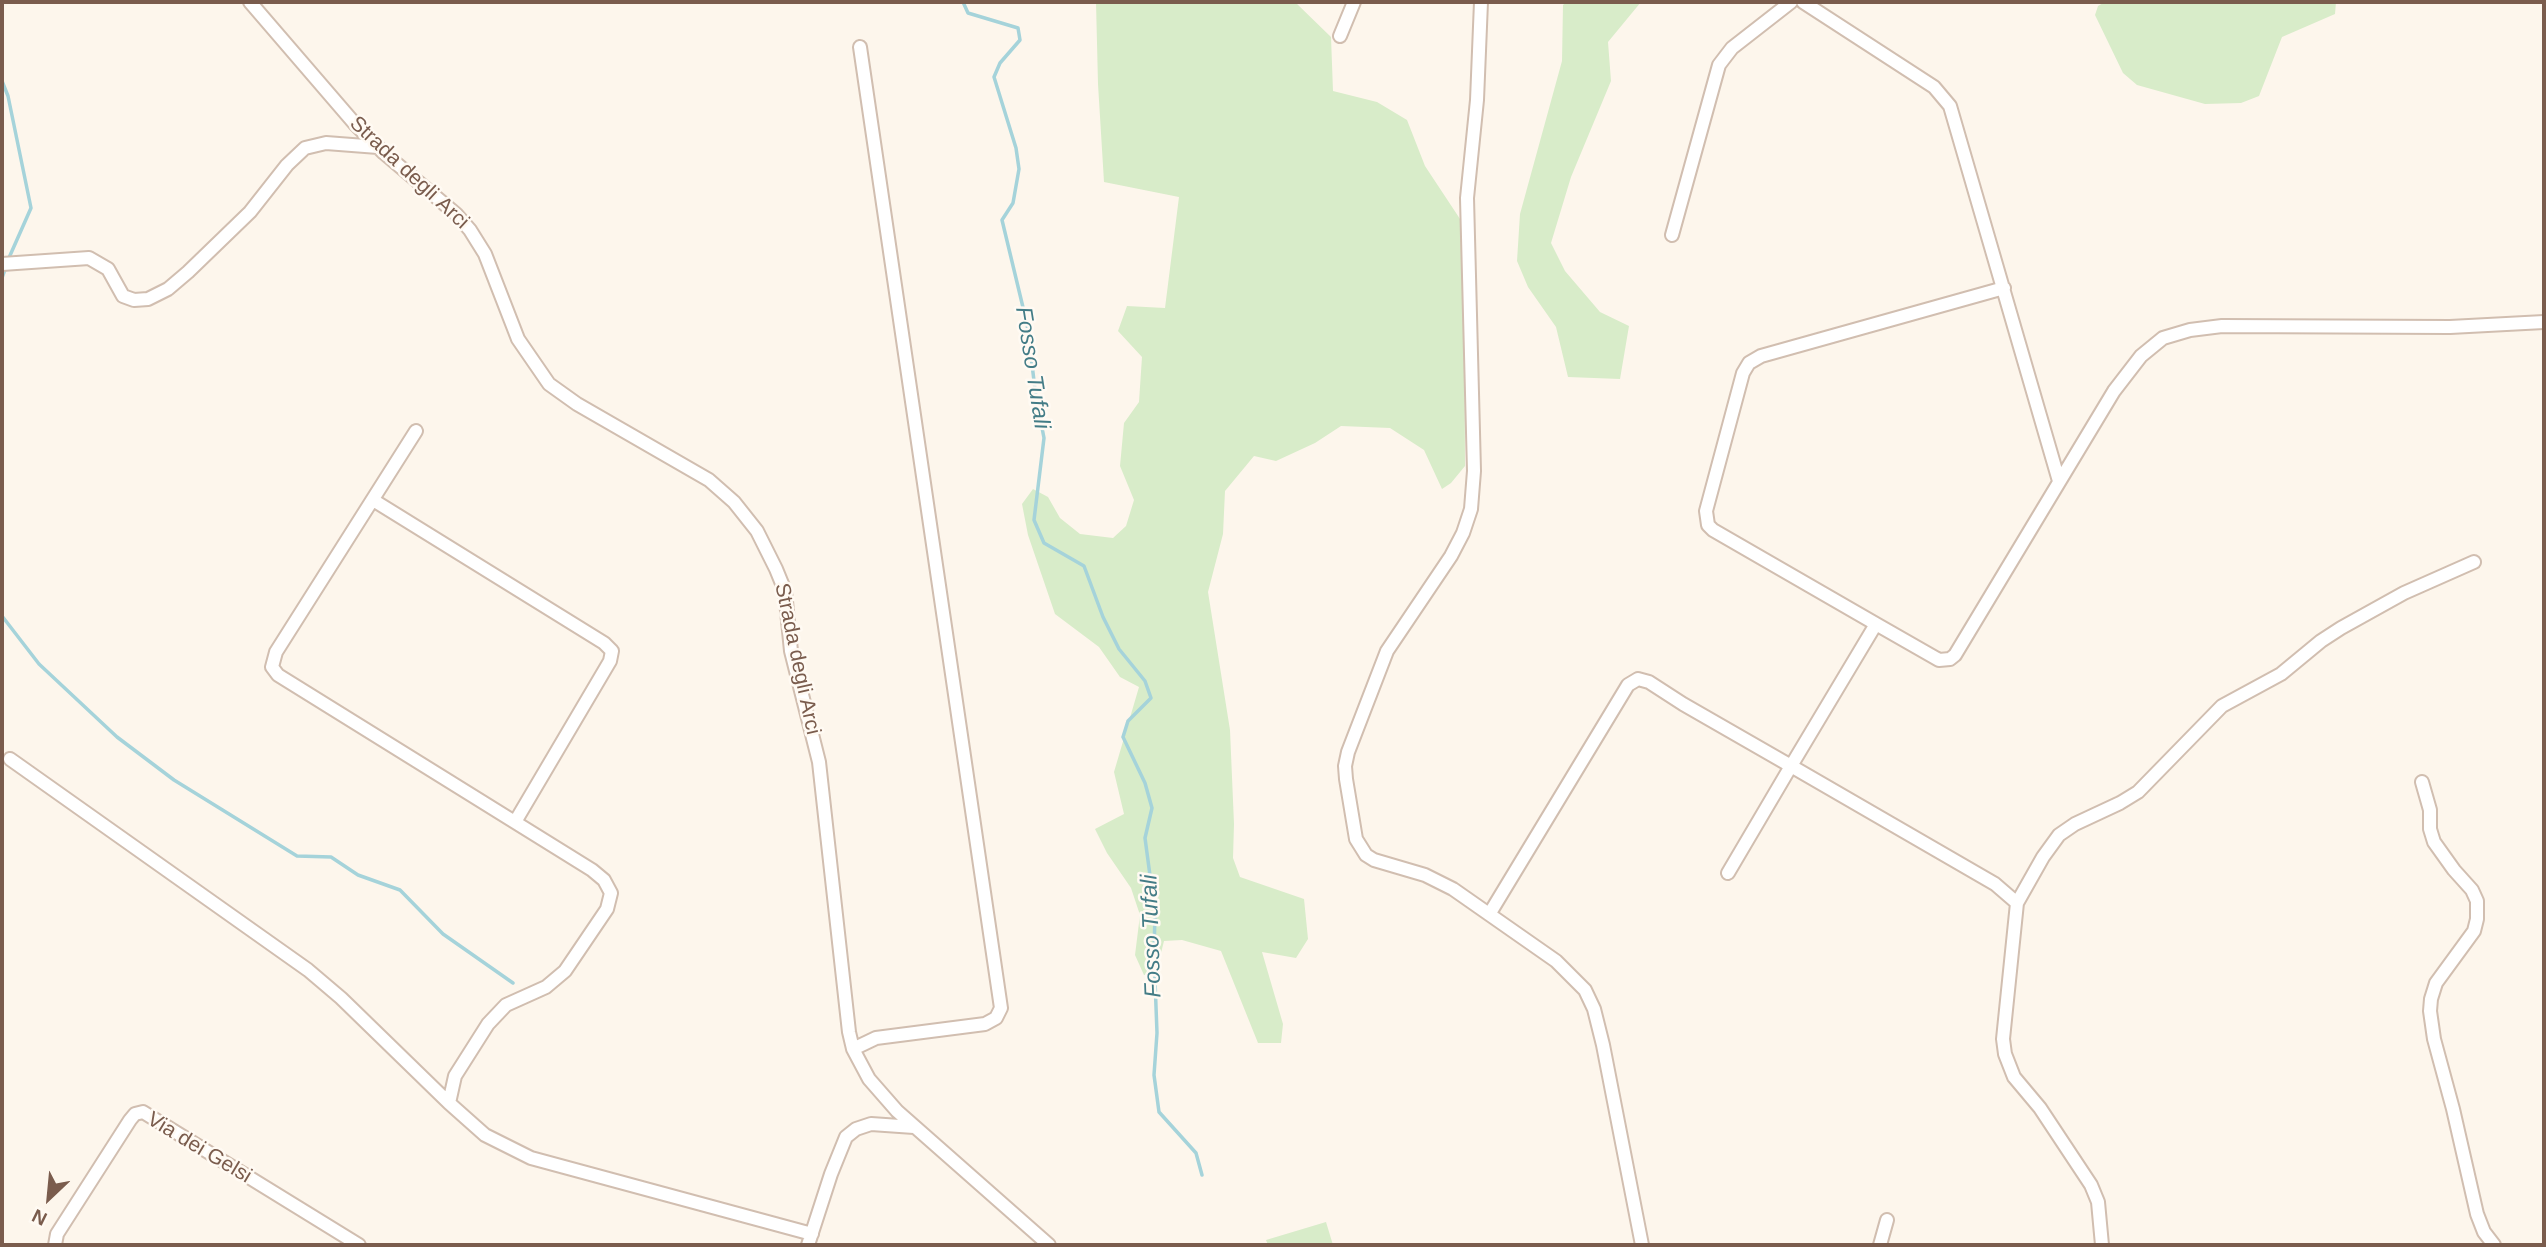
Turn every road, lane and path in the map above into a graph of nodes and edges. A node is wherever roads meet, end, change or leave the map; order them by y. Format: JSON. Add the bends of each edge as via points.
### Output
{"nodes":[{"id":1,"x":250,"y":2,"type":"edge"},
{"id":2,"x":1354,"y":2,"type":"edge"},
{"id":3,"x":1481,"y":2,"type":"edge"},
{"id":4,"x":1791,"y":2,"type":"edge"},
{"id":5,"x":1803,"y":2,"type":"edge"},
{"id":6,"x":1340,"y":36,"type":"dead end"},
{"id":7,"x":860,"y":47,"type":"dead end"},
{"id":8,"x":378,"y":147,"type":"junction"},
{"id":9,"x":1672,"y":235,"type":"dead end"},
{"id":10,"x":2,"y":264,"type":"edge"},
{"id":11,"x":2004,"y":288,"type":"junction"},
{"id":12,"x":2544,"y":322,"type":"edge"},
{"id":13,"x":416,"y":430,"type":"dead end"},
{"id":14,"x":2059,"y":481,"type":"junction"},
{"id":15,"x":373,"y":500,"type":"junction"},
{"id":16,"x":2474,"y":562,"type":"dead end"},
{"id":17,"x":1876,"y":624,"type":"junction"},
{"id":18,"x":10,"y":759,"type":"dead end"},
{"id":19,"x":1791,"y":766,"type":"junction"},
{"id":20,"x":2421,"y":782,"type":"dead end"},
{"id":21,"x":515,"y":822,"type":"junction"},
{"id":22,"x":1728,"y":873,"type":"dead end"},
{"id":23,"x":2017,"y":903,"type":"junction"},
{"id":24,"x":1490,"y":913,"type":"junction"},
{"id":25,"x":853,"y":1049,"type":"junction"},
{"id":26,"x":449,"y":1103,"type":"junction"},
{"id":27,"x":914,"y":1127,"type":"junction"},
{"id":28,"x":1887,"y":1220,"type":"dead end"},
{"id":29,"x":810,"y":1240,"type":"edge"},
{"id":30,"x":55,"y":1245,"type":"edge"},
{"id":31,"x":359,"y":1245,"type":"edge"},
{"id":32,"x":1049,"y":1245,"type":"edge"},
{"id":33,"x":1642,"y":1245,"type":"edge"},
{"id":34,"x":1880,"y":1245,"type":"edge"},
{"id":35,"x":2102,"y":1245,"type":"edge"},
{"id":36,"x":2494,"y":1245,"type":"edge"}],
"edges":[{"from":1,"to":8,"type":"street","name":"Strada degli Arci"},
{"from":2,"to":6,"type":"street"},
{"from":3,"to":24,"type":"street","via":[[1467,186],[1471,509],[1451,556],[1387,650],[1345,770],[1356,839],[1363,852],[1374,860],[1434,879]]},
{"from":4,"to":9,"type":"street","via":[[1732,48],[1719,65]]},
{"from":5,"to":11,"type":"street","via":[[1946,99]]},
{"from":7,"to":25,"type":"street","via":[[1001,1008],[996,1018],[985,1024],[876,1038]]},
{"from":8,"to":10,"type":"street","via":[[326,143],[305,148],[250,212],[188,272],[148,299],[123,296],[108,269],[89,258]]},
{"from":8,"to":25,"type":"street","name":"Strada degli Arci","via":[[470,230],[485,254],[518,339],[549,384],[715,484],[745,515],[766,548],[785,591],[793,660],[819,762]]},
{"from":11,"to":14,"type":"street"},
{"from":11,"to":17,"type":"street","via":[[1757,357],[1742,376],[1706,511],[1708,525]]},
{"from":12,"to":14,"type":"street","via":[[2450,327],[2222,326],[2169,335],[2147,350],[2129,371]]},
{"from":13,"to":15,"type":"street"},
{"from":14,"to":17,"type":"street","via":[[1950,659],[1936,658]]},
{"from":15,"to":21,"type":"street","via":[[612,652]]},
{"from":15,"to":21,"type":"street","via":[[276,652],[272,667],[278,675]]},
{"from":16,"to":23,"type":"street","via":[[2351,622],[2281,674],[2222,706],[2138,792],[2059,835]]},
{"from":17,"to":19,"type":"street"},
{"from":18,"to":26,"type":"street","via":[[309,970]]},
{"from":19,"to":22,"type":"street"},
{"from":19,"to":23,"type":"street","via":[[1995,884]]},
{"from":19,"to":24,"type":"street","via":[[1649,682],[1634,680]]},
{"from":20,"to":36,"type":"street","via":[[2432,838],[2477,901],[2472,936],[2436,983],[2430,1011],[2477,1214]]},
{"from":21,"to":26,"type":"street","via":[[600,876],[611,898],[561,975],[506,1005],[488,1024],[455,1076]]},
{"from":23,"to":35,"type":"street","via":[[2004,1054],[2014,1077],[2094,1191]]},
{"from":24,"to":33,"type":"street","via":[[1564,967],[1591,1000]]},
{"from":25,"to":27,"type":"street","name":"Strada degli Arci","via":[[872,1083]]},
{"from":26,"to":29,"type":"street","via":[[485,1135],[531,1157]]},
{"from":27,"to":29,"type":"street","via":[[872,1124],[850,1134],[831,1174]]},
{"from":27,"to":32,"type":"street","name":"Strada degli Arci"},
{"from":28,"to":34,"type":"street"},
{"from":30,"to":31,"type":"street","name":"Via dei Gelsi","via":[[57,1234],[130,1120],[143,1112]]}]}
